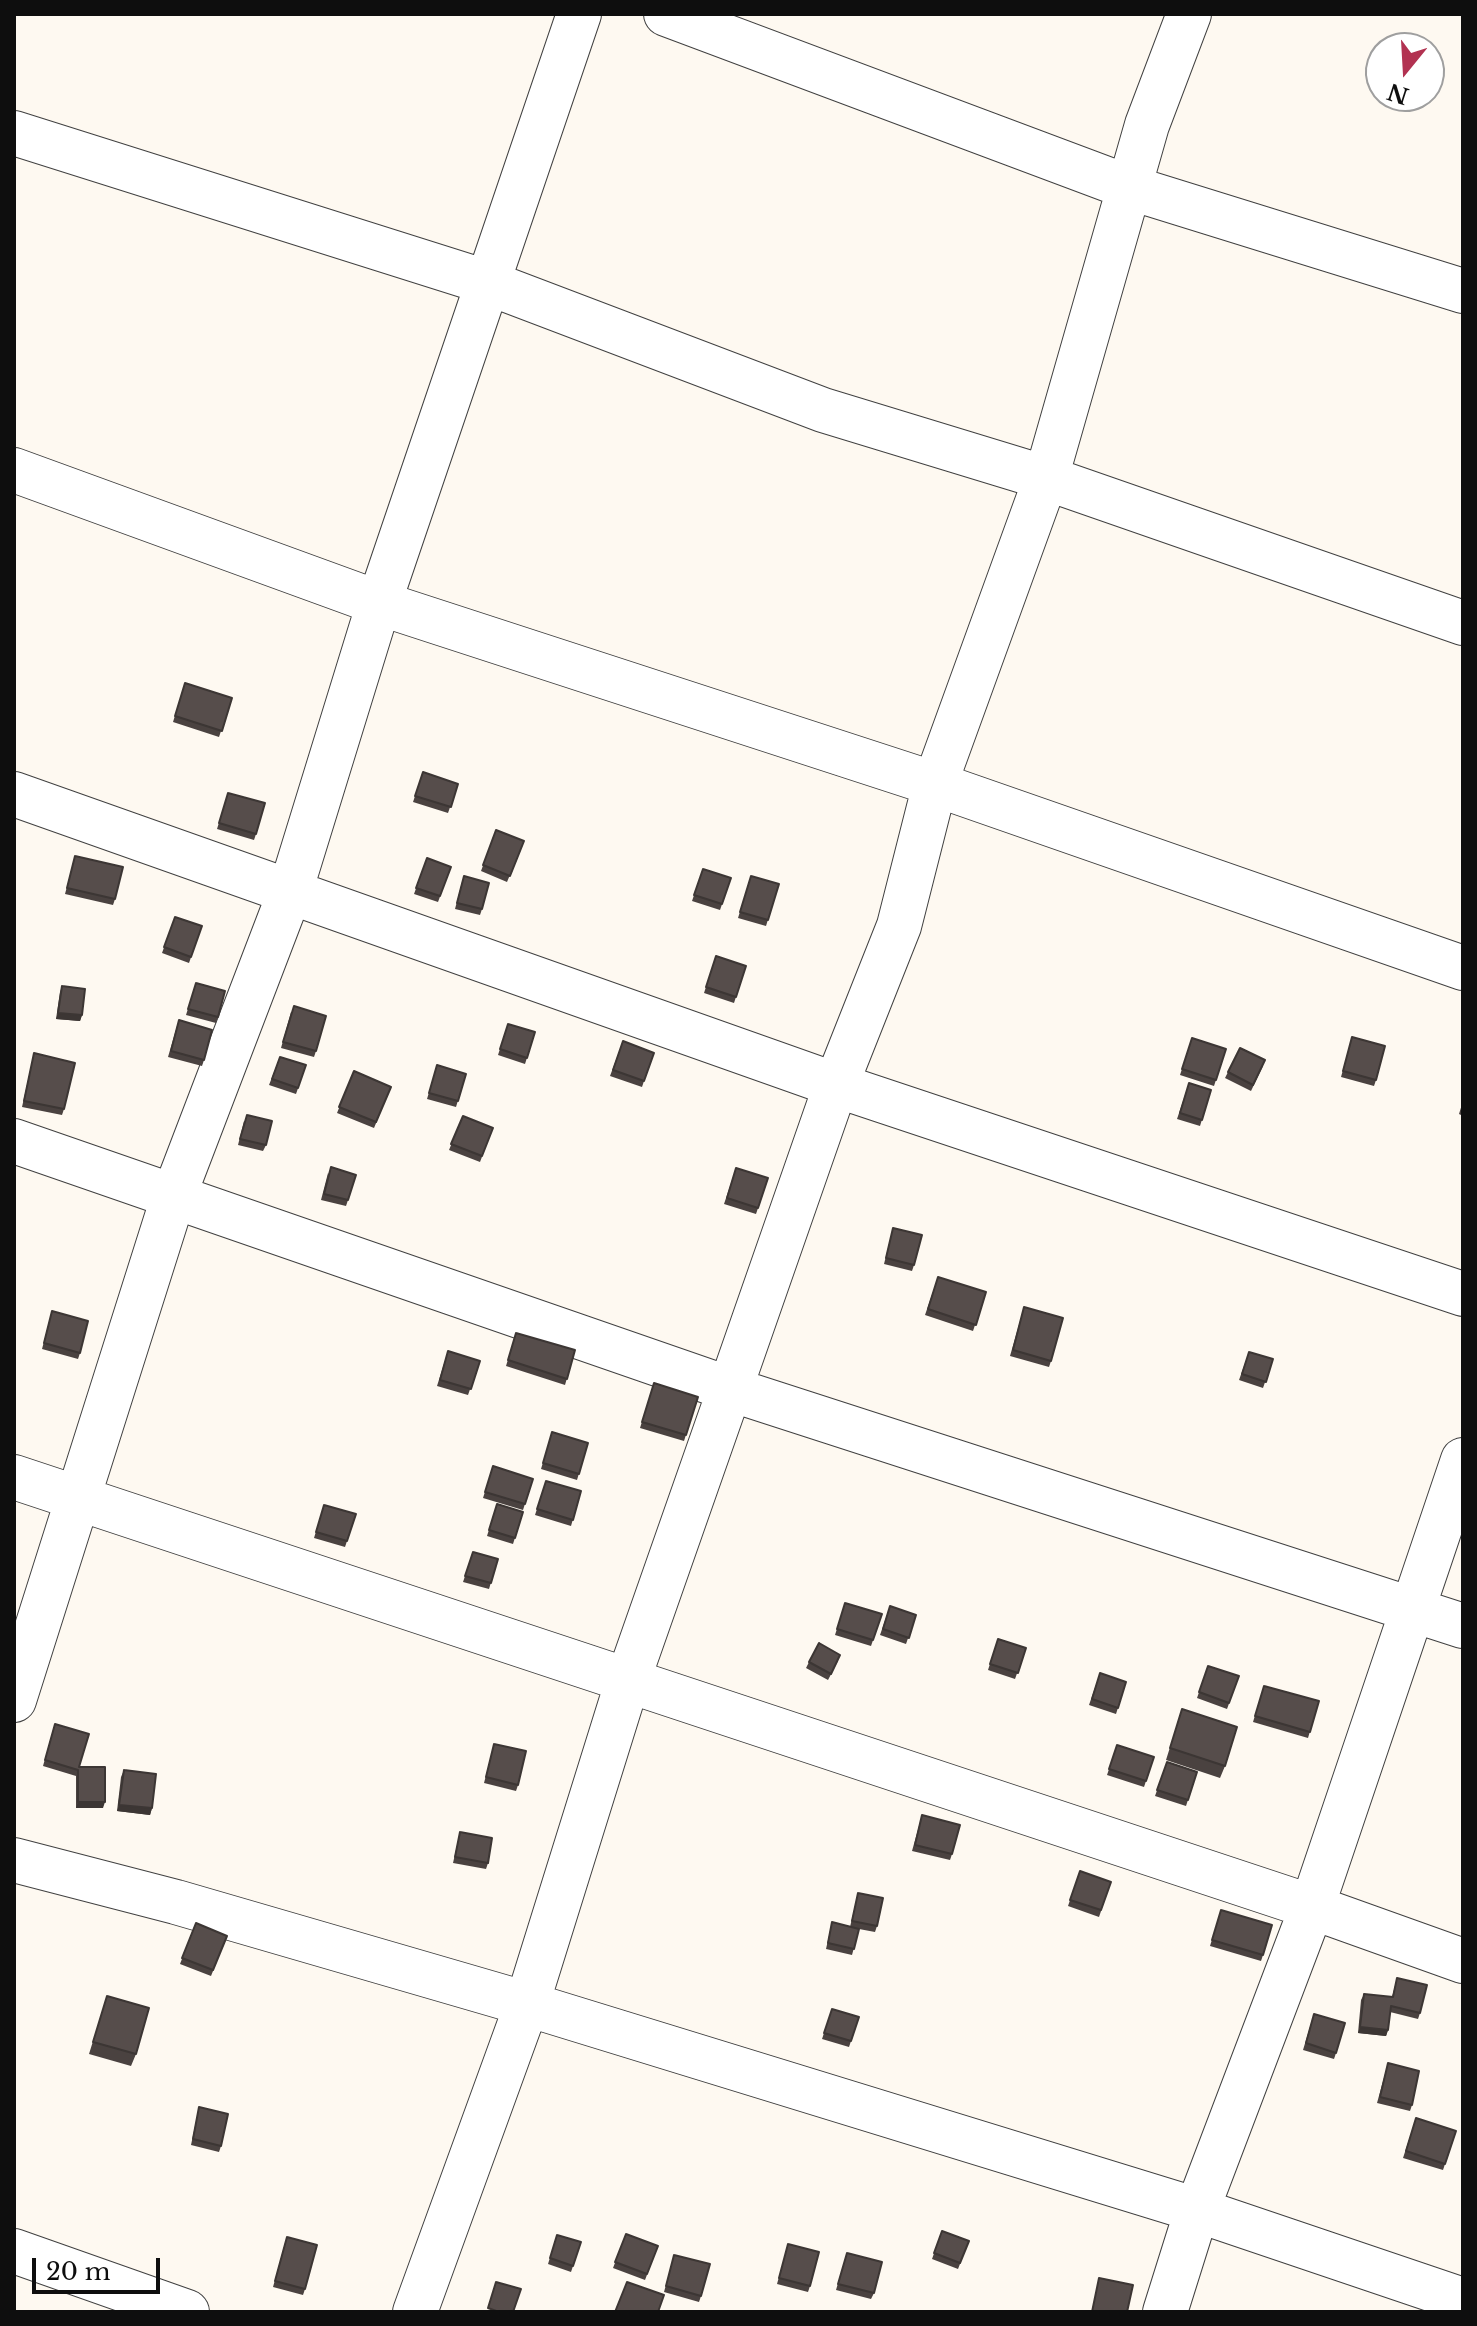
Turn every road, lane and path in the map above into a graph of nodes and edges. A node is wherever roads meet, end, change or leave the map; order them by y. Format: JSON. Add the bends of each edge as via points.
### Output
{"nodes":[{"id":1,"x":579,"y":14,"type":"edge"},
{"id":2,"x":666,"y":14,"type":"edge"},
{"id":3,"x":1189,"y":14,"type":"edge"},
{"id":4,"x":14,"y":133,"type":"edge"},
{"id":5,"x":1128,"y":187,"type":"junction"},
{"id":6,"x":486,"y":282,"type":"junction"},
{"id":7,"x":1463,"y":291,"type":"edge"},
{"id":8,"x":14,"y":470,"type":"edge"},
{"id":9,"x":1046,"y":478,"type":"junction"},
{"id":10,"x":379,"y":603,"type":"junction"},
{"id":11,"x":1463,"y":623,"type":"edge"},
{"id":12,"x":935,"y":784,"type":"junction"},
{"id":13,"x":14,"y":794,"type":"edge"},
{"id":14,"x":290,"y":892,"type":"junction"},
{"id":15,"x":1463,"y":968,"type":"edge"},
{"id":16,"x":836,"y":1085,"type":"junction"},
{"id":17,"x":14,"y":1141,"type":"edge"},
{"id":18,"x":173,"y":1198,"type":"junction"},
{"id":19,"x":1463,"y":1294,"type":"edge"},
{"id":20,"x":730,"y":1389,"type":"junction"},
{"id":21,"x":1463,"y":1460,"type":"edge"},
{"id":22,"x":14,"y":1477,"type":"edge"},
{"id":23,"x":79,"y":1496,"type":"junction"},
{"id":24,"x":1415,"y":1608,"type":"junction"},
{"id":25,"x":1463,"y":1626,"type":"edge"},
{"id":26,"x":628,"y":1680,"type":"junction"},
{"id":27,"x":14,"y":1700,"type":"edge"},
{"id":28,"x":14,"y":1860,"type":"edge"},
{"id":29,"x":1312,"y":1907,"type":"junction"},
{"id":30,"x":1463,"y":1961,"type":"edge"},
{"id":31,"x":527,"y":2004,"type":"junction"},
{"id":32,"x":1197,"y":2210,"type":"junction"},
{"id":33,"x":14,"y":2251,"type":"edge"},
{"id":34,"x":1463,"y":2300,"type":"edge"},
{"id":35,"x":187,"y":2312,"type":"edge"},
{"id":36,"x":415,"y":2312,"type":"edge"},
{"id":37,"x":1165,"y":2312,"type":"edge"}],
"edges":[{"from":1,"to":6,"type":"street"},
{"from":2,"to":5,"type":"street"},
{"from":3,"to":5,"type":"street"},
{"from":4,"to":6,"type":"street"},
{"from":5,"to":7,"type":"street"},
{"from":5,"to":9,"type":"street"},
{"from":6,"to":9,"type":"street","via":[[823,410]]},
{"from":6,"to":10,"type":"street"},
{"from":8,"to":10,"type":"street"},
{"from":9,"to":11,"type":"street"},
{"from":9,"to":12,"type":"street"},
{"from":10,"to":12,"type":"street"},
{"from":10,"to":14,"type":"street"},
{"from":12,"to":15,"type":"street"},
{"from":12,"to":16,"type":"street","via":[[899,926]]},
{"from":13,"to":14,"type":"street"},
{"from":14,"to":16,"type":"street"},
{"from":14,"to":18,"type":"street"},
{"from":16,"to":19,"type":"street"},
{"from":16,"to":20,"type":"street"},
{"from":17,"to":18,"type":"street"},
{"from":18,"to":20,"type":"street"},
{"from":18,"to":23,"type":"street"},
{"from":20,"to":24,"type":"street"},
{"from":20,"to":26,"type":"street"},
{"from":21,"to":24,"type":"street"},
{"from":22,"to":23,"type":"street"},
{"from":23,"to":26,"type":"street"},
{"from":23,"to":27,"type":"street"},
{"from":24,"to":25,"type":"street"},
{"from":24,"to":29,"type":"street"},
{"from":26,"to":29,"type":"street"},
{"from":26,"to":31,"type":"street"},
{"from":28,"to":31,"type":"street"},
{"from":29,"to":30,"type":"street"},
{"from":29,"to":32,"type":"street"},
{"from":31,"to":32,"type":"street"},
{"from":31,"to":36,"type":"street"},
{"from":32,"to":34,"type":"street"},
{"from":32,"to":37,"type":"street"},
{"from":33,"to":35,"type":"street"}]}
